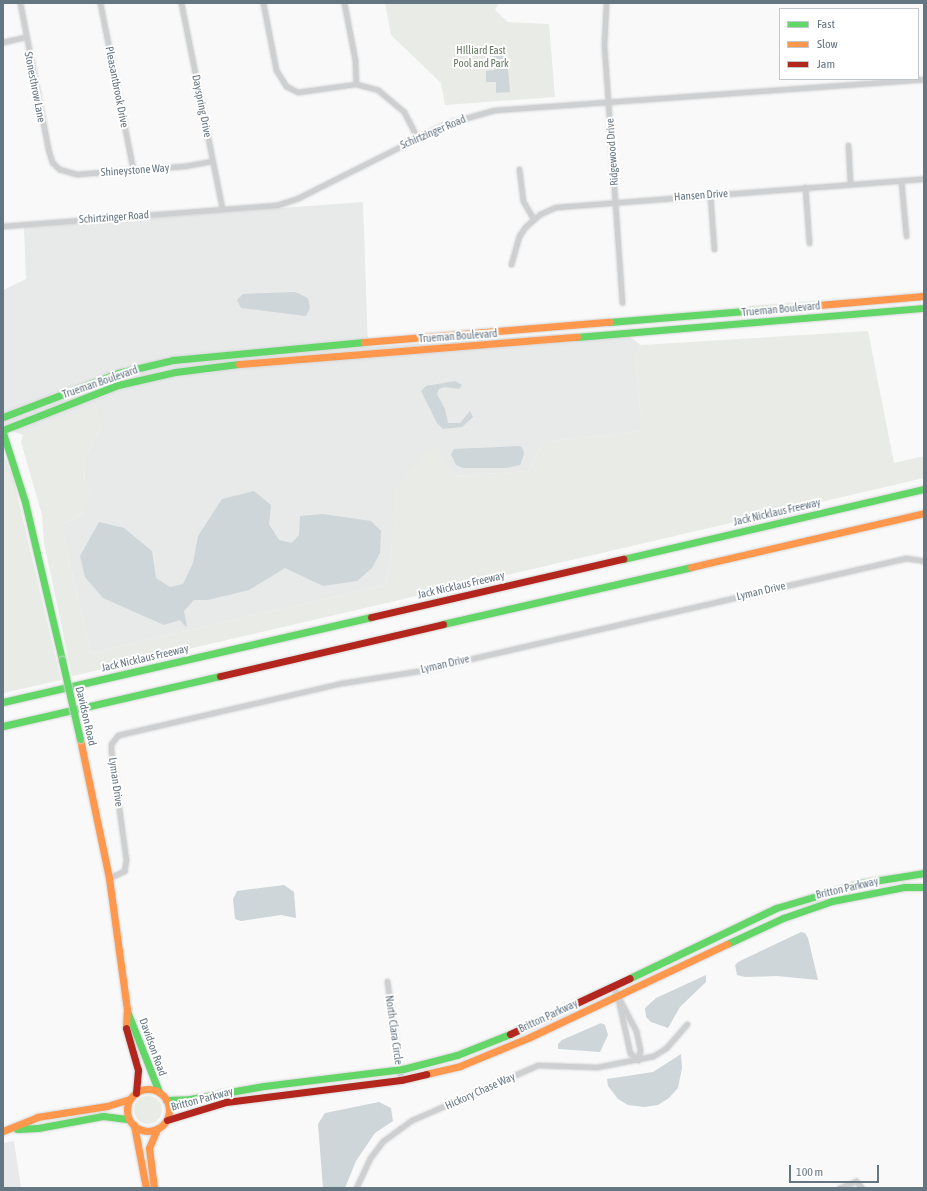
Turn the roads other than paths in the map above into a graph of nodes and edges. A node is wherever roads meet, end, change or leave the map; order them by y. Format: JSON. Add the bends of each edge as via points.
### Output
{"nodes":[{"id":1,"x":20,"y":3,"type":"edge"},
{"id":2,"x":100,"y":3,"type":"edge"},
{"id":3,"x":181,"y":3,"type":"edge"},
{"id":4,"x":263,"y":3,"type":"edge"},
{"id":5,"x":344,"y":3,"type":"edge"},
{"id":6,"x":606,"y":3,"type":"edge"},
{"id":7,"x":25,"y":37,"type":"junction"},
{"id":8,"x":3,"y":42,"type":"edge"},
{"id":9,"x":910,"y":80,"type":"edge"},
{"id":10,"x":356,"y":84,"type":"junction"},
{"id":11,"x":609,"y":102,"type":"junction"},
{"id":12,"x":418,"y":137,"type":"junction"},
{"id":13,"x":848,"y":145,"type":"dead end"},
{"id":14,"x":212,"y":161,"type":"junction"},
{"id":15,"x":59,"y":168,"type":"joint"},
{"id":16,"x":518,"y":169,"type":"dead end"},
{"id":17,"x":133,"y":170,"type":"junction"},
{"id":18,"x":924,"y":179,"type":"edge"},
{"id":19,"x":901,"y":181,"type":"junction"},
{"id":20,"x":850,"y":184,"type":"junction"},
{"id":21,"x":805,"y":187,"type":"junction"},
{"id":22,"x":710,"y":195,"type":"junction"},
{"id":23,"x":615,"y":202,"type":"junction"},
{"id":24,"x":222,"y":209,"type":"junction"},
{"id":25,"x":533,"y":218,"type":"junction"},
{"id":26,"x":3,"y":226,"type":"edge"},
{"id":27,"x":906,"y":236,"type":"dead end"},
{"id":28,"x":809,"y":243,"type":"dead end"},
{"id":29,"x":714,"y":248,"type":"dead end"},
{"id":30,"x":511,"y":264,"type":"dead end"},
{"id":31,"x":924,"y":296,"type":"edge"},
{"id":32,"x":622,"y":302,"type":"dead end"},
{"id":33,"x":924,"y":308,"type":"edge"},
{"id":34,"x":3,"y":417,"type":"edge"},
{"id":35,"x":3,"y":430,"type":"edge"},
{"id":36,"x":3,"y":433,"type":"edge"},
{"id":37,"x":924,"y":489,"type":"edge"},
{"id":38,"x":924,"y":513,"type":"edge"},
{"id":39,"x":924,"y":561,"type":"edge"},
{"id":40,"x":3,"y":702,"type":"edge"},
{"id":41,"x":3,"y":726,"type":"edge"},
{"id":42,"x":924,"y":873,"type":"edge"},
{"id":43,"x":109,"y":878,"type":"junction"},
{"id":44,"x":924,"y":887,"type":"edge"},
{"id":45,"x":387,"y":981,"type":"dead end"},
{"id":46,"x":613,"y":987,"type":"junction"},
{"id":47,"x":617,"y":996,"type":"junction"},
{"id":48,"x":127,"y":1009,"type":"junction"},
{"id":49,"x":687,"y":1024,"type":"dead end"},
{"id":50,"x":638,"y":1060,"type":"junction"},
{"id":51,"x":400,"y":1070,"type":"junction"},
{"id":52,"x":400,"y":1080,"type":"junction"},
{"id":53,"x":159,"y":1092,"type":"junction"},
{"id":54,"x":136,"y":1093,"type":"junction"},
{"id":55,"x":130,"y":1099,"type":"junction"},
{"id":56,"x":166,"y":1100,"type":"junction"},
{"id":57,"x":129,"y":1119,"type":"junction"},
{"id":58,"x":167,"y":1120,"type":"junction"},
{"id":59,"x":134,"y":1125,"type":"junction"},
{"id":60,"x":13,"y":1129,"type":"junction"},
{"id":61,"x":157,"y":1129,"type":"junction"},
{"id":62,"x":3,"y":1131,"type":"edge"},
{"id":63,"x":146,"y":1188,"type":"edge"},
{"id":64,"x":154,"y":1188,"type":"edge"},
{"id":65,"x":356,"y":1188,"type":"edge"},
{"id":66,"x":839,"y":1188,"type":"edge"},
{"id":67,"x":862,"y":1188,"type":"edge"}],
"edges":[{"from":1,"to":7,"type":"street","name":"Stonesthrow Lane"},
{"from":2,"to":17,"type":"street","name":"Pleasantbrook Drive"},
{"from":3,"to":14,"type":"street","name":"Dayspring Drive"},
{"from":4,"to":10,"type":"street","via":[[280,81],[292,90],[307,92]]},
{"from":5,"to":10,"type":"street","via":[[355,60]]},
{"from":6,"to":11,"type":"street","name":"Ridgewood Drive","via":[[604,27]]},
{"from":7,"to":8,"type":"street"},
{"from":7,"to":15,"type":"street","name":"Stonesthrow Lane","via":[[48,149],[52,162]]},
{"from":9,"to":11,"type":"street","name":"Schirtzinger Road"},
{"from":10,"to":12,"type":"street","via":[[378,90],[392,99],[404,112]]},
{"from":11,"to":12,"type":"street","name":"Schirtzinger Road","via":[[494,110],[453,121]]},
{"from":11,"to":23,"type":"street","name":"Ridgewood Drive"},
{"from":12,"to":24,"type":"street","name":"Schirtzinger Road","via":[[285,203]]},
{"from":13,"to":20,"type":"street"},
{"from":14,"to":17,"type":"street","name":"Shineystone Way"},
{"from":14,"to":24,"type":"street","name":"Dayspring Drive"},
{"from":15,"to":17,"type":"street","name":"Shineystone Way","via":[[72,174]]},
{"from":16,"to":25,"type":"street","via":[[523,202]]},
{"from":18,"to":19,"type":"street","name":"Hansen Drive"},
{"from":19,"to":20,"type":"street","name":"Hansen Drive"},
{"from":19,"to":27,"type":"street"},
{"from":20,"to":21,"type":"street","name":"Hansen Drive"},
{"from":21,"to":22,"type":"street","name":"Hansen Drive"},
{"from":21,"to":28,"type":"street"},
{"from":22,"to":23,"type":"street","name":"Hansen Drive"},
{"from":22,"to":29,"type":"street"},
{"from":23,"to":25,"type":"street","name":"Hansen Drive","via":[[556,207]]},
{"from":23,"to":32,"type":"street","name":"Ridgewood Drive"},
{"from":24,"to":26,"type":"street","name":"Schirtzinger Road"},
{"from":25,"to":30,"type":"street","name":"Hansen Drive","via":[[519,236]]},
{"from":31,"to":34,"type":"main road","name":"Trueman Boulevard","via":[[226,353],[173,360],[118,373]]},
{"from":33,"to":35,"type":"main road","name":"Trueman Boulevard","via":[[232,365],[175,372],[118,385]]},
{"from":36,"to":43,"type":"main road","name":"Davidson Road","bridge":true,"via":[[26,502]]},
{"from":37,"to":40,"type":"main road","name":"Jack Nicklaus Freeway"},
{"from":38,"to":41,"type":"main road"},
{"from":39,"to":43,"type":"street","name":"Lyman Drive","via":[[906,558],[418,671],[342,684],[118,736],[111,744],[111,750],[126,860],[124,871]]},
{"from":42,"to":46,"type":"main road","name":"Britton Parkway","via":[[861,883],[776,908]]},
{"from":43,"to":48,"type":"main road","name":"Davidson Road"},
{"from":44,"to":47,"type":"main road","name":"Britton Parkway","via":[[904,887],[832,901],[783,918]]},
{"from":45,"to":51,"type":"street","name":"North Clara Circle"},
{"from":46,"to":47,"type":"street"},
{"from":46,"to":51,"type":"main road","name":"Britton Parkway","via":[[457,1056]]},
{"from":47,"to":50,"type":"street","via":[[630,1053]]},
{"from":47,"to":50,"type":"street","via":[[636,1031],[640,1050]]},
{"from":47,"to":52,"type":"main road","name":"Britton Parkway","via":[[460,1066]]},
{"from":48,"to":53,"type":"main road","name":"Davidson Road"},
{"from":48,"to":54,"type":"main road","name":"Davidson Road","via":[[126,1029],[138,1070]]},
{"from":49,"to":50,"type":"street","name":"Hickory Chase Way","via":[[666,1048],[653,1056]]},
{"from":50,"to":65,"type":"street","name":"Hickory Chase Way","via":[[597,1067],[538,1065],[412,1120],[383,1141],[370,1158]]},
{"from":51,"to":52,"type":"street","name":"North Clara Circle"},
{"from":51,"to":56,"type":"main road","name":"Britton Parkway","via":[[264,1086],[190,1100]]},
{"from":52,"to":58,"type":"main road","name":"Britton Parkway","via":[[226,1102]]},
{"from":53,"to":54,"type":"main road","via":[[150,1089]]},
{"from":53,"to":56,"type":"main road"},
{"from":54,"to":55,"type":"main road"},
{"from":55,"to":57,"type":"main road"},
{"from":55,"to":60,"type":"main road","via":[[107,1106],[36,1118]]},
{"from":56,"to":58,"type":"main road","via":[[169,1106]]},
{"from":57,"to":59,"type":"main road"},
{"from":57,"to":60,"type":"main road","via":[[102,1116],[38,1128]]},
{"from":58,"to":61,"type":"main road"},
{"from":59,"to":61,"type":"main road","via":[[145,1130]]},
{"from":59,"to":63,"type":"main road"},
{"from":60,"to":62,"type":"main road"},
{"from":61,"to":64,"type":"main road","via":[[149,1148]]},
{"from":66,"to":67,"type":"street","via":[[856,1180]]}]}
